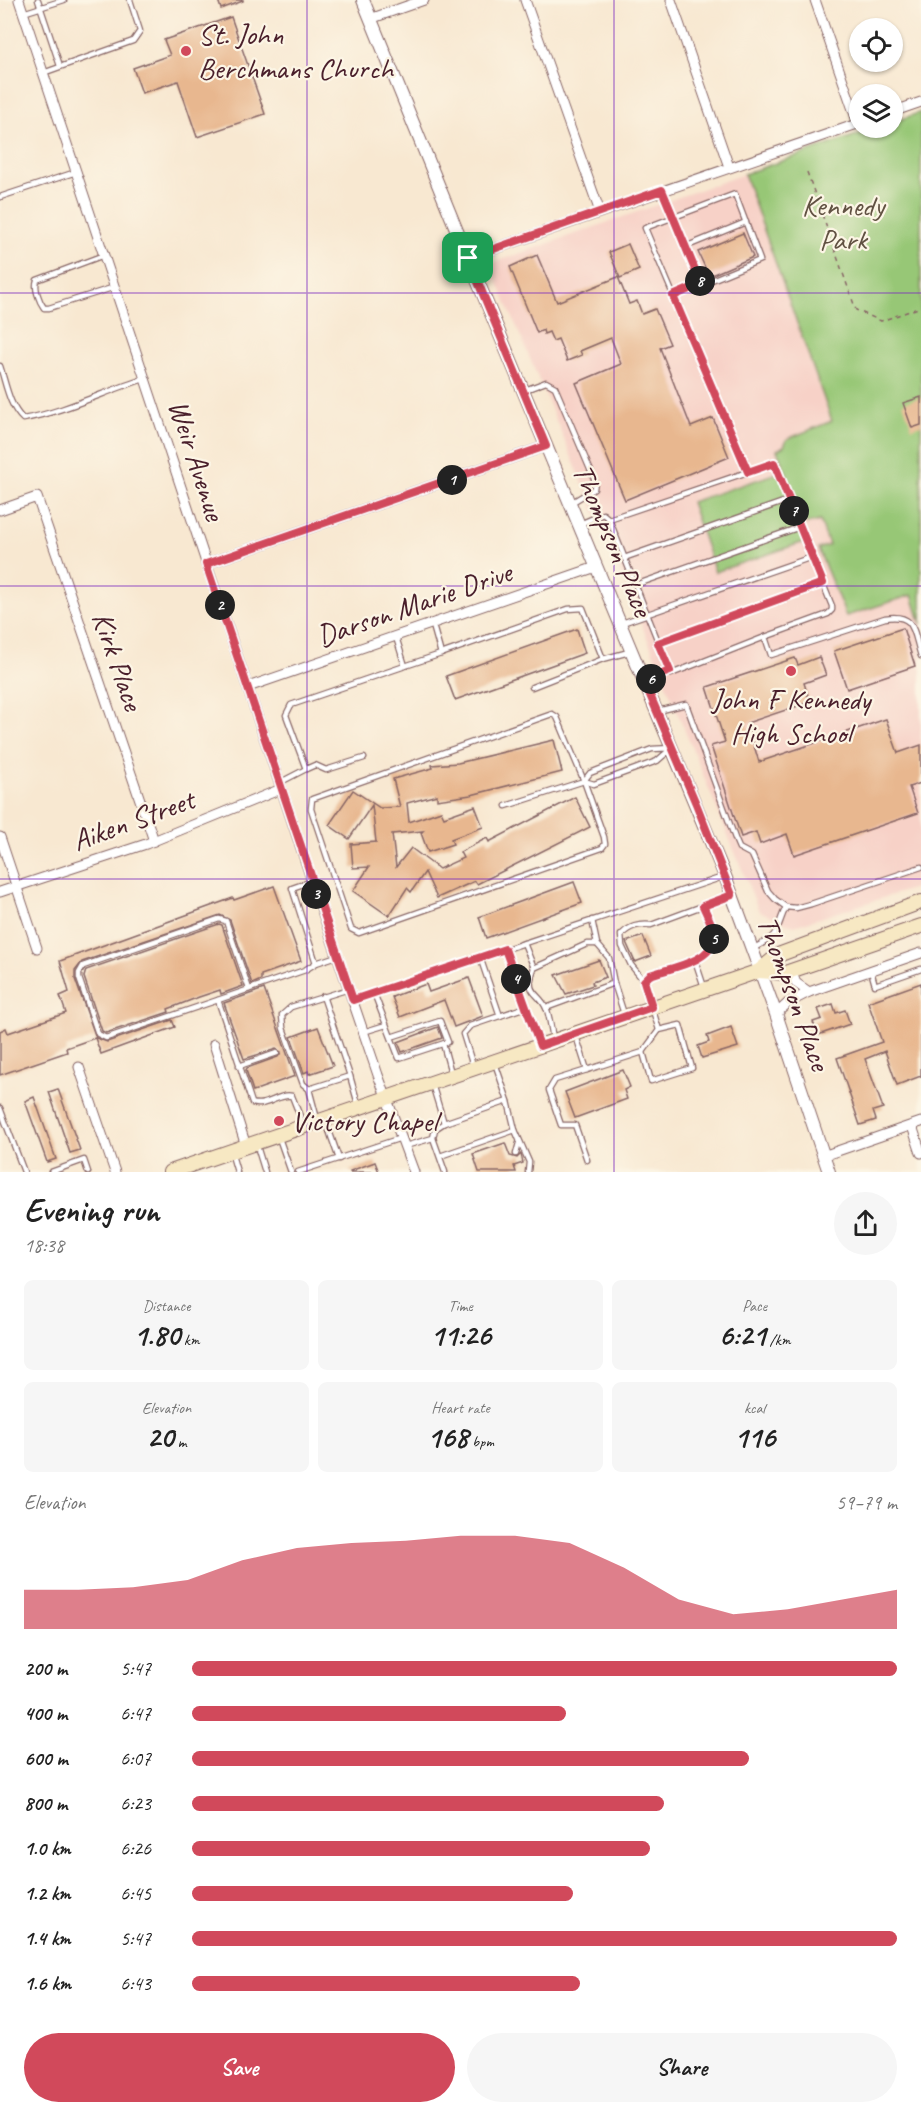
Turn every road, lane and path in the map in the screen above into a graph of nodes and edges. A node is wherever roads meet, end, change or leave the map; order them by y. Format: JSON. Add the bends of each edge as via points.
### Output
{"nodes":[{"id":1,"x":19,"y":0,"type":"edge"},
{"id":2,"x":38,"y":0,"type":"edge"},
{"id":3,"x":64,"y":0,"type":"edge"},
{"id":4,"x":130,"y":0,"type":"edge"},
{"id":5,"x":363,"y":0,"type":"edge"},
{"id":6,"x":424,"y":0,"type":"edge"},
{"id":7,"x":525,"y":0,"type":"edge"},
{"id":8,"x":671,"y":0,"type":"edge"},
{"id":9,"x":815,"y":0,"type":"edge"},
{"id":10,"x":41,"y":8,"type":"junction"},
{"id":11,"x":23,"y":13,"type":"junction"},
{"id":12,"x":370,"y":19,"type":"junction"},
{"id":13,"x":60,"y":66,"type":"junction"},
{"id":14,"x":43,"y":73,"type":"junction"},
{"id":15,"x":849,"y":96,"type":"edge"},
{"id":16,"x":921,"y":102,"type":"edge"},
{"id":17,"x":903,"y":108,"type":"edge"},
{"id":18,"x":849,"y":127,"type":"edge"},
{"id":19,"x":729,"y":167,"type":"junction"},
{"id":20,"x":76,"y":172,"type":"junction"},
{"id":21,"x":807,"y":172,"type":"dead end"},
{"id":22,"x":662,"y":190,"type":"junction"},
{"id":23,"x":0,"y":197,"type":"edge"},
{"id":24,"x":600,"y":212,"type":"junction"},
{"id":25,"x":672,"y":218,"type":"junction"},
{"id":26,"x":746,"y":222,"type":"junction"},
{"id":27,"x":685,"y":247,"type":"junction"},
{"id":28,"x":104,"y":255,"type":"junction"},
{"id":29,"x":468,"y":258,"type":"junction"},
{"id":30,"x":701,"y":284,"type":"junction"},
{"id":31,"x":115,"y":287,"type":"junction"},
{"id":32,"x":673,"y":296,"type":"junction"},
{"id":33,"x":921,"y":307,"type":"edge"},
{"id":34,"x":0,"y":366,"type":"edge"},
{"id":35,"x":146,"y":379,"type":"junction"},
{"id":36,"x":524,"y":391,"type":"junction"},
{"id":37,"x":546,"y":446,"type":"junction"},
{"id":38,"x":748,"y":472,"type":"junction"},
{"id":39,"x":789,"y":500,"type":"junction"},
{"id":40,"x":571,"y":503,"type":"junction"},
{"id":41,"x":0,"y":510,"type":"edge"},
{"id":42,"x":609,"y":519,"type":"junction"},
{"id":43,"x":580,"y":524,"type":"junction"},
{"id":44,"x":800,"y":527,"type":"junction"},
{"id":45,"x":812,"y":557,"type":"junction"},
{"id":46,"x":624,"y":558,"type":"junction"},
{"id":47,"x":206,"y":564,"type":"junction"},
{"id":48,"x":596,"y":567,"type":"junction"},
{"id":49,"x":823,"y":583,"type":"junction"},
{"id":50,"x":635,"y":585,"type":"junction"},
{"id":51,"x":646,"y":613,"type":"junction"},
{"id":52,"x":432,"y":622,"type":"junction"},
{"id":53,"x":620,"y":624,"type":"junction"},
{"id":54,"x":396,"y":635,"type":"junction"},
{"id":55,"x":765,"y":637,"type":"junction"},
{"id":56,"x":658,"y":643,"type":"junction"},
{"id":57,"x":632,"y":651,"type":"junction"},
{"id":58,"x":441,"y":654,"type":"junction"},
{"id":59,"x":921,"y":656,"type":"edge"},
{"id":60,"x":603,"y":659,"type":"junction"},
{"id":61,"x":405,"y":666,"type":"junction"},
{"id":62,"x":670,"y":673,"type":"junction"},
{"id":63,"x":644,"y":681,"type":"junction"},
{"id":64,"x":248,"y":687,"type":"junction"},
{"id":65,"x":532,"y":687,"type":"dead end"},
{"id":66,"x":657,"y":711,"type":"junction"},
{"id":67,"x":672,"y":748,"type":"junction"},
{"id":68,"x":364,"y":758,"type":"dead end"},
{"id":69,"x":306,"y":769,"type":"junction"},
{"id":70,"x":584,"y":781,"type":"junction"},
{"id":71,"x":280,"y":786,"type":"junction"},
{"id":72,"x":507,"y":806,"type":"dead end"},
{"id":73,"x":0,"y":837,"type":"edge"},
{"id":74,"x":154,"y":841,"type":"junction"},
{"id":75,"x":921,"y":867,"type":"edge"},
{"id":76,"x":725,"y":876,"type":"junction"},
{"id":77,"x":312,"y":881,"type":"junction"},
{"id":78,"x":17,"y":886,"type":"junction"},
{"id":79,"x":0,"y":892,"type":"edge"},
{"id":80,"x":732,"y":895,"type":"junction"},
{"id":81,"x":921,"y":902,"type":"edge"},
{"id":82,"x":703,"y":906,"type":"junction"},
{"id":83,"x":786,"y":907,"type":"junction"},
{"id":84,"x":592,"y":920,"type":"junction"},
{"id":85,"x":921,"y":926,"type":"edge"},
{"id":86,"x":524,"y":943,"type":"junction"},
{"id":87,"x":597,"y":944,"type":"junction"},
{"id":88,"x":37,"y":948,"type":"dead end"},
{"id":89,"x":505,"y":949,"type":"junction"},
{"id":90,"x":752,"y":949,"type":"junction"},
{"id":91,"x":921,"y":953,"type":"edge"},
{"id":92,"x":337,"y":956,"type":"junction"},
{"id":93,"x":480,"y":957,"type":"junction"},
{"id":94,"x":695,"y":960,"type":"junction"},
{"id":95,"x":316,"y":963,"type":"junction"},
{"id":96,"x":534,"y":968,"type":"junction"},
{"id":97,"x":921,"y":969,"type":"edge"},
{"id":98,"x":791,"y":970,"type":"junction"},
{"id":99,"x":759,"y":971,"type":"junction"},
{"id":100,"x":871,"y":971,"type":"junction"},
{"id":101,"x":644,"y":981,"type":"junction"},
{"id":102,"x":614,"y":983,"type":"junction"},
{"id":103,"x":249,"y":989,"type":"junction"},
{"id":104,"x":349,"y":989,"type":"junction"},
{"id":105,"x":704,"y":989,"type":"junction"},
{"id":106,"x":789,"y":990,"type":"dead end"},
{"id":107,"x":809,"y":992,"type":"junction"},
{"id":108,"x":374,"y":993,"type":"junction"},
{"id":109,"x":782,"y":993,"type":"dead end"},
{"id":110,"x":323,"y":996,"type":"junction"},
{"id":111,"x":218,"y":1000,"type":"junction"},
{"id":112,"x":353,"y":1000,"type":"junction"},
{"id":113,"x":526,"y":1007,"type":"junction"},
{"id":114,"x":652,"y":1007,"type":"junction"},
{"id":115,"x":546,"y":1008,"type":"junction"},
{"id":116,"x":776,"y":1014,"type":"junction"},
{"id":117,"x":500,"y":1016,"type":"junction"},
{"id":118,"x":625,"y":1017,"type":"junction"},
{"id":119,"x":386,"y":1025,"type":"junction"},
{"id":120,"x":659,"y":1030,"type":"junction"},
{"id":121,"x":363,"y":1032,"type":"junction"},
{"id":122,"x":575,"y":1034,"type":"junction"},
{"id":123,"x":391,"y":1037,"type":"junction"},
{"id":124,"x":554,"y":1041,"type":"junction"},
{"id":125,"x":214,"y":1044,"type":"dead end"},
{"id":126,"x":443,"y":1044,"type":"junction"},
{"id":127,"x":540,"y":1046,"type":"junction"},
{"id":128,"x":643,"y":1052,"type":"junction"},
{"id":129,"x":277,"y":1053,"type":"dead end"},
{"id":130,"x":494,"y":1061,"type":"junction"},
{"id":131,"x":239,"y":1066,"type":"junction"},
{"id":132,"x":79,"y":1067,"type":"dead end"},
{"id":133,"x":474,"y":1068,"type":"junction"},
{"id":134,"x":587,"y":1070,"type":"junction"},
{"id":135,"x":350,"y":1076,"type":"junction"},
{"id":136,"x":452,"y":1076,"type":"junction"},
{"id":137,"x":432,"y":1083,"type":"junction"},
{"id":138,"x":309,"y":1089,"type":"junction"},
{"id":139,"x":386,"y":1098,"type":"junction"},
{"id":140,"x":508,"y":1101,"type":"junction"},
{"id":141,"x":0,"y":1108,"type":"edge"},
{"id":142,"x":359,"y":1108,"type":"junction"},
{"id":143,"x":322,"y":1120,"type":"junction"},
{"id":144,"x":444,"y":1123,"type":"junction"},
{"id":145,"x":916,"y":1124,"type":"edge"},
{"id":146,"x":304,"y":1126,"type":"junction"},
{"id":147,"x":515,"y":1130,"type":"junction"},
{"id":148,"x":278,"y":1135,"type":"junction"},
{"id":149,"x":433,"y":1138,"type":"junction"},
{"id":150,"x":403,"y":1142,"type":"junction"},
{"id":151,"x":519,"y":1143,"type":"junction"},
{"id":152,"x":251,"y":1144,"type":"junction"},
{"id":153,"x":230,"y":1151,"type":"junction"},
{"id":154,"x":921,"y":1153,"type":"edge"},
{"id":155,"x":516,"y":1154,"type":"dead end"},
{"id":156,"x":440,"y":1156,"type":"junction"},
{"id":157,"x":823,"y":1156,"type":"junction"},
{"id":158,"x":339,"y":1159,"type":"junction"},
{"id":159,"x":587,"y":1160,"type":"dead end"},
{"id":160,"x":520,"y":1164,"type":"dead end"},
{"id":161,"x":527,"y":1170,"type":"edge"},
{"id":162,"x":24,"y":1172,"type":"edge"},
{"id":163,"x":51,"y":1172,"type":"edge"},
{"id":164,"x":88,"y":1172,"type":"edge"},
{"id":165,"x":115,"y":1172,"type":"edge"},
{"id":166,"x":170,"y":1172,"type":"edge"},
{"id":167,"x":237,"y":1172,"type":"edge"},
{"id":168,"x":265,"y":1172,"type":"edge"},
{"id":169,"x":291,"y":1172,"type":"edge"},
{"id":170,"x":298,"y":1172,"type":"edge"},
{"id":171,"x":414,"y":1172,"type":"edge"},
{"id":172,"x":446,"y":1172,"type":"edge"},
{"id":173,"x":829,"y":1172,"type":"edge"}],
"edges":[{"from":1,"to":11,"type":"street","name":"Weir Avenue"},
{"from":2,"to":10,"type":"lane"},
{"from":3,"to":10,"type":"lane"},
{"from":4,"to":13,"type":"lane","via":[[141,31],[133,41]]},
{"from":5,"to":12,"type":"street","name":"Thompson Place"},
{"from":6,"to":12,"type":"street"},
{"from":7,"to":24,"type":"street"},
{"from":8,"to":19,"type":"street"},
{"from":9,"to":15,"type":"street"},
{"from":10,"to":11,"type":"lane"},
{"from":10,"to":13,"type":"lane"},
{"from":11,"to":14,"type":"street","name":"Weir Avenue"},
{"from":12,"to":29,"type":"street","name":"Thompson Place"},
{"from":13,"to":14,"type":"lane"},
{"from":14,"to":20,"type":"street","name":"Weir Avenue"},
{"from":16,"to":17,"type":"street"},
{"from":18,"to":19,"type":"street"},
{"from":19,"to":22,"type":"street"},
{"from":20,"to":23,"type":"lane"},
{"from":20,"to":28,"type":"street","name":"Weir Avenue"},
{"from":21,"to":33,"type":"path","via":[[856,310],[881,321]]},
{"from":22,"to":24,"type":"street"},
{"from":22,"to":25,"type":"lane"},
{"from":24,"to":29,"type":"street"},
{"from":25,"to":26,"type":"lane","via":[[735,194]]},
{"from":25,"to":27,"type":"lane"},
{"from":25,"to":32,"type":"lane","via":[[645,228]]},
{"from":26,"to":27,"type":"lane"},
{"from":26,"to":30,"type":"lane","via":[[760,260]]},
{"from":27,"to":30,"type":"lane"},
{"from":28,"to":31,"type":"street","name":"Weir Avenue"},
{"from":28,"to":31,"type":"lane","via":[[37,280],[41,303],[49,308]]},
{"from":29,"to":36,"type":"street","name":"Thompson Place"},
{"from":30,"to":32,"type":"lane"},
{"from":31,"to":35,"type":"street","name":"Weir Avenue"},
{"from":32,"to":38,"type":"lane"},
{"from":34,"to":35,"type":"lane","via":[[11,402],[22,419],[44,416]]},
{"from":35,"to":47,"type":"street","name":"Weir Avenue"},
{"from":36,"to":37,"type":"street","name":"Thompson Place"},
{"from":36,"to":40,"type":"lane","via":[[546,382],[555,387],[596,481],[594,489]]},
{"from":37,"to":40,"type":"street","name":"Thompson Place"},
{"from":37,"to":47,"type":"street"},
{"from":38,"to":39,"type":"lane","via":[[774,463]]},
{"from":38,"to":42,"type":"lane"},
{"from":39,"to":44,"type":"lane"},
{"from":39,"to":46,"type":"lane"},
{"from":40,"to":43,"type":"street","name":"Thompson Place"},
{"from":41,"to":74,"type":"street","name":"Kirk Place","via":[[36,497]]},
{"from":42,"to":43,"type":"lane","via":[[603,514]]},
{"from":42,"to":46,"type":"lane"},
{"from":43,"to":48,"type":"street","name":"Thompson Place"},
{"from":44,"to":45,"type":"lane"},
{"from":44,"to":50,"type":"lane"},
{"from":45,"to":49,"type":"lane"},
{"from":45,"to":51,"type":"lane"},
{"from":46,"to":50,"type":"lane"},
{"from":47,"to":64,"type":"street","name":"Weir Avenue"},
{"from":48,"to":52,"type":"street","name":"Darson Marie Drive"},
{"from":48,"to":53,"type":"street","name":"Thompson Place"},
{"from":49,"to":55,"type":"lane","via":[[832,610],[828,614]]},
{"from":49,"to":56,"type":"lane"},
{"from":50,"to":51,"type":"lane"},
{"from":51,"to":53,"type":"lane"},
{"from":51,"to":56,"type":"lane"},
{"from":52,"to":54,"type":"street","name":"Darson Marie Drive"},
{"from":52,"to":58,"type":"lane"},
{"from":53,"to":57,"type":"street","name":"Thompson Place"},
{"from":54,"to":61,"type":"lane"},
{"from":54,"to":64,"type":"street","name":"Darson Marie Drive"},
{"from":55,"to":59,"type":"lane","via":[[771,655],[899,616],[911,625]]},
{"from":55,"to":62,"type":"lane"},
{"from":56,"to":62,"type":"lane"},
{"from":57,"to":60,"type":"lane"},
{"from":57,"to":63,"type":"street","name":"Thompson Place"},
{"from":58,"to":60,"type":"lane","via":[[568,609],[583,608]]},
{"from":58,"to":61,"type":"lane"},
{"from":60,"to":65,"type":"lane"},
{"from":61,"to":69,"type":"lane","via":[[291,705],[286,715]]},
{"from":62,"to":63,"type":"lane"},
{"from":63,"to":66,"type":"street","name":"Thompson Place"},
{"from":64,"to":71,"type":"street","name":"Weir Avenue"},
{"from":66,"to":67,"type":"street","name":"Thompson Place"},
{"from":66,"to":83,"type":"lane","via":[[686,704],[736,841],[752,855],[768,891]]},
{"from":67,"to":70,"type":"lane","via":[[652,749],[590,773]]},
{"from":67,"to":70,"type":"lane","via":[[657,760],[594,784]]},
{"from":67,"to":76,"type":"street","name":"Thompson Place"},
{"from":68,"to":69,"type":"lane","via":[[326,770],[315,765]]},
{"from":69,"to":71,"type":"lane"},
{"from":70,"to":70,"type":"lane","via":[[557,717],[552,714],[312,799],[310,809],[351,929],[359,933],[602,848],[604,837]]},
{"from":70,"to":72,"type":"lane"},
{"from":71,"to":74,"type":"street","name":"Aiken Street"},
{"from":71,"to":77,"type":"street","name":"Weir Avenue"},
{"from":73,"to":78,"type":"street"},
{"from":74,"to":78,"type":"street","name":"Aiken Street"},
{"from":75,"to":83,"type":"lane","via":[[812,904]]},
{"from":76,"to":80,"type":"street","name":"Thompson Place"},
{"from":76,"to":84,"type":"lane"},
{"from":77,"to":92,"type":"street","name":"Weir Avenue"},
{"from":77,"to":95,"type":"lane","via":[[292,888]]},
{"from":78,"to":79,"type":"street","name":"Aiken Street"},
{"from":78,"to":88,"type":"street"},
{"from":80,"to":82,"type":"lane"},
{"from":80,"to":90,"type":"street","name":"Thompson Place"},
{"from":81,"to":99,"type":"main road","via":[[778,955]]},
{"from":82,"to":94,"type":"lane","via":[[714,936],[704,956]]},
{"from":82,"to":101,"type":"lane","via":[[651,925],[629,927],[621,935],[631,965]]},
{"from":83,"to":90,"type":"lane","via":[[776,934]]},
{"from":84,"to":86,"type":"lane"},
{"from":84,"to":87,"type":"lane"},
{"from":85,"to":98,"type":"main road"},
{"from":86,"to":89,"type":"lane"},
{"from":86,"to":96,"type":"lane"},
{"from":87,"to":96,"type":"lane","via":[[587,944]]},
{"from":87,"to":102,"type":"lane","via":[[609,958]]},
{"from":89,"to":93,"type":"lane"},
{"from":89,"to":113,"type":"lane"},
{"from":90,"to":99,"type":"street","name":"Thompson Place"},
{"from":91,"to":100,"type":"street"},
{"from":92,"to":95,"type":"lane"},
{"from":92,"to":104,"type":"street","name":"Weir Avenue"},
{"from":93,"to":108,"type":"lane"},
{"from":93,"to":117,"type":"lane"},
{"from":94,"to":101,"type":"lane","via":[[650,975]]},
{"from":94,"to":105,"type":"lane"},
{"from":95,"to":103,"type":"lane"},
{"from":96,"to":115,"type":"lane","via":[[531,988]]},
{"from":97,"to":100,"type":"lane","via":[[875,985]]},
{"from":98,"to":99,"type":"main road"},
{"from":98,"to":107,"type":"street","via":[[796,983]]},
{"from":99,"to":105,"type":"main road"},
{"from":99,"to":116,"type":"street","name":"Thompson Place"},
{"from":100,"to":107,"type":"street"},
{"from":101,"to":114,"type":"lane"},
{"from":102,"to":115,"type":"lane"},
{"from":102,"to":118,"type":"lane"},
{"from":103,"to":111,"type":"lane"},
{"from":103,"to":111,"type":"lane","via":[[226,921],[219,919],[83,966],[79,973],[98,1034],[106,1038]]},
{"from":104,"to":110,"type":"lane"},
{"from":104,"to":112,"type":"street","name":"Weir Avenue"},
{"from":105,"to":114,"type":"main road"},
{"from":106,"to":109,"type":"path"},
{"from":107,"to":116,"type":"street"},
{"from":108,"to":112,"type":"lane"},
{"from":108,"to":119,"type":"lane"},
{"from":110,"to":135,"type":"lane"},
{"from":110,"to":138,"type":"lane","via":[[291,1007],[282,1015],[303,1084]]},
{"from":111,"to":131,"type":"lane"},
{"from":112,"to":121,"type":"street","name":"Weir Avenue"},
{"from":113,"to":117,"type":"lane"},
{"from":113,"to":127,"type":"lane"},
{"from":114,"to":118,"type":"main road"},
{"from":114,"to":120,"type":"lane"},
{"from":115,"to":124,"type":"lane"},
{"from":116,"to":157,"type":"street","name":"Thompson Place"},
{"from":117,"to":133,"type":"lane","via":[[470,1026],[463,1034]]},
{"from":118,"to":122,"type":"main road"},
{"from":119,"to":121,"type":"lane"},
{"from":119,"to":123,"type":"lane"},
{"from":120,"to":128,"type":"lane"},
{"from":120,"to":128,"type":"lane","via":[[680,1025],[692,1068],[651,1081]]},
{"from":121,"to":139,"type":"street","name":"Weir Avenue"},
{"from":122,"to":124,"type":"main road"},
{"from":122,"to":134,"type":"lane"},
{"from":123,"to":126,"type":"lane","via":[[399,1059],[432,1044]]},
{"from":123,"to":126,"type":"lane","via":[[405,1036],[440,1021],[448,1042]]},
{"from":124,"to":127,"type":"main road"},
{"from":125,"to":152,"type":"street"},
{"from":126,"to":136,"type":"lane"},
{"from":127,"to":130,"type":"main road"},
{"from":128,"to":134,"type":"lane"},
{"from":129,"to":131,"type":"lane"},
{"from":130,"to":133,"type":"main road"},
{"from":130,"to":140,"type":"lane"},
{"from":131,"to":146,"type":"lane","via":[[252,1103],[292,1096]]},
{"from":132,"to":165,"type":"street"},
{"from":133,"to":136,"type":"main road"},
{"from":134,"to":159,"type":"lane","via":[[555,1080],[549,1090],[561,1125],[575,1125]]},
{"from":135,"to":138,"type":"lane"},
{"from":135,"to":142,"type":"lane"},
{"from":136,"to":137,"type":"main road"},
{"from":137,"to":139,"type":"main road"},
{"from":137,"to":144,"type":"lane"},
{"from":138,"to":143,"type":"lane"},
{"from":139,"to":142,"type":"main road"},
{"from":139,"to":150,"type":"street","name":"Weir Avenue"},
{"from":140,"to":144,"type":"lane"},
{"from":140,"to":147,"type":"lane"},
{"from":141,"to":162,"type":"lane"},
{"from":142,"to":143,"type":"main road"},
{"from":143,"to":146,"type":"main road"},
{"from":143,"to":158,"type":"lane"},
{"from":144,"to":149,"type":"lane","via":[[435,1129]]},
{"from":145,"to":154,"type":"street"},
{"from":145,"to":157,"type":"street"},
{"from":146,"to":148,"type":"main road"},
{"from":147,"to":151,"type":"lane"},
{"from":147,"to":156,"type":"lane"},
{"from":148,"to":152,"type":"main road"},
{"from":148,"to":169,"type":"lane"},
{"from":149,"to":150,"type":"lane"},
{"from":149,"to":156,"type":"lane"},
{"from":150,"to":158,"type":"lane"},
{"from":150,"to":171,"type":"street","name":"Weir Avenue"},
{"from":151,"to":155,"type":"lane"},
{"from":151,"to":161,"type":"lane","via":[[529,1162]]},
{"from":152,"to":153,"type":"main road"},
{"from":152,"to":168,"type":"lane"},
{"from":153,"to":166,"type":"main road"},
{"from":153,"to":167,"type":"lane"},
{"from":156,"to":172,"type":"lane"},
{"from":157,"to":173,"type":"street","name":"Thompson Place"},
{"from":158,"to":170,"type":"lane"},
{"from":160,"to":161,"type":"lane"},
{"from":163,"to":164,"type":"lane","via":[[84,1160]]}]}
